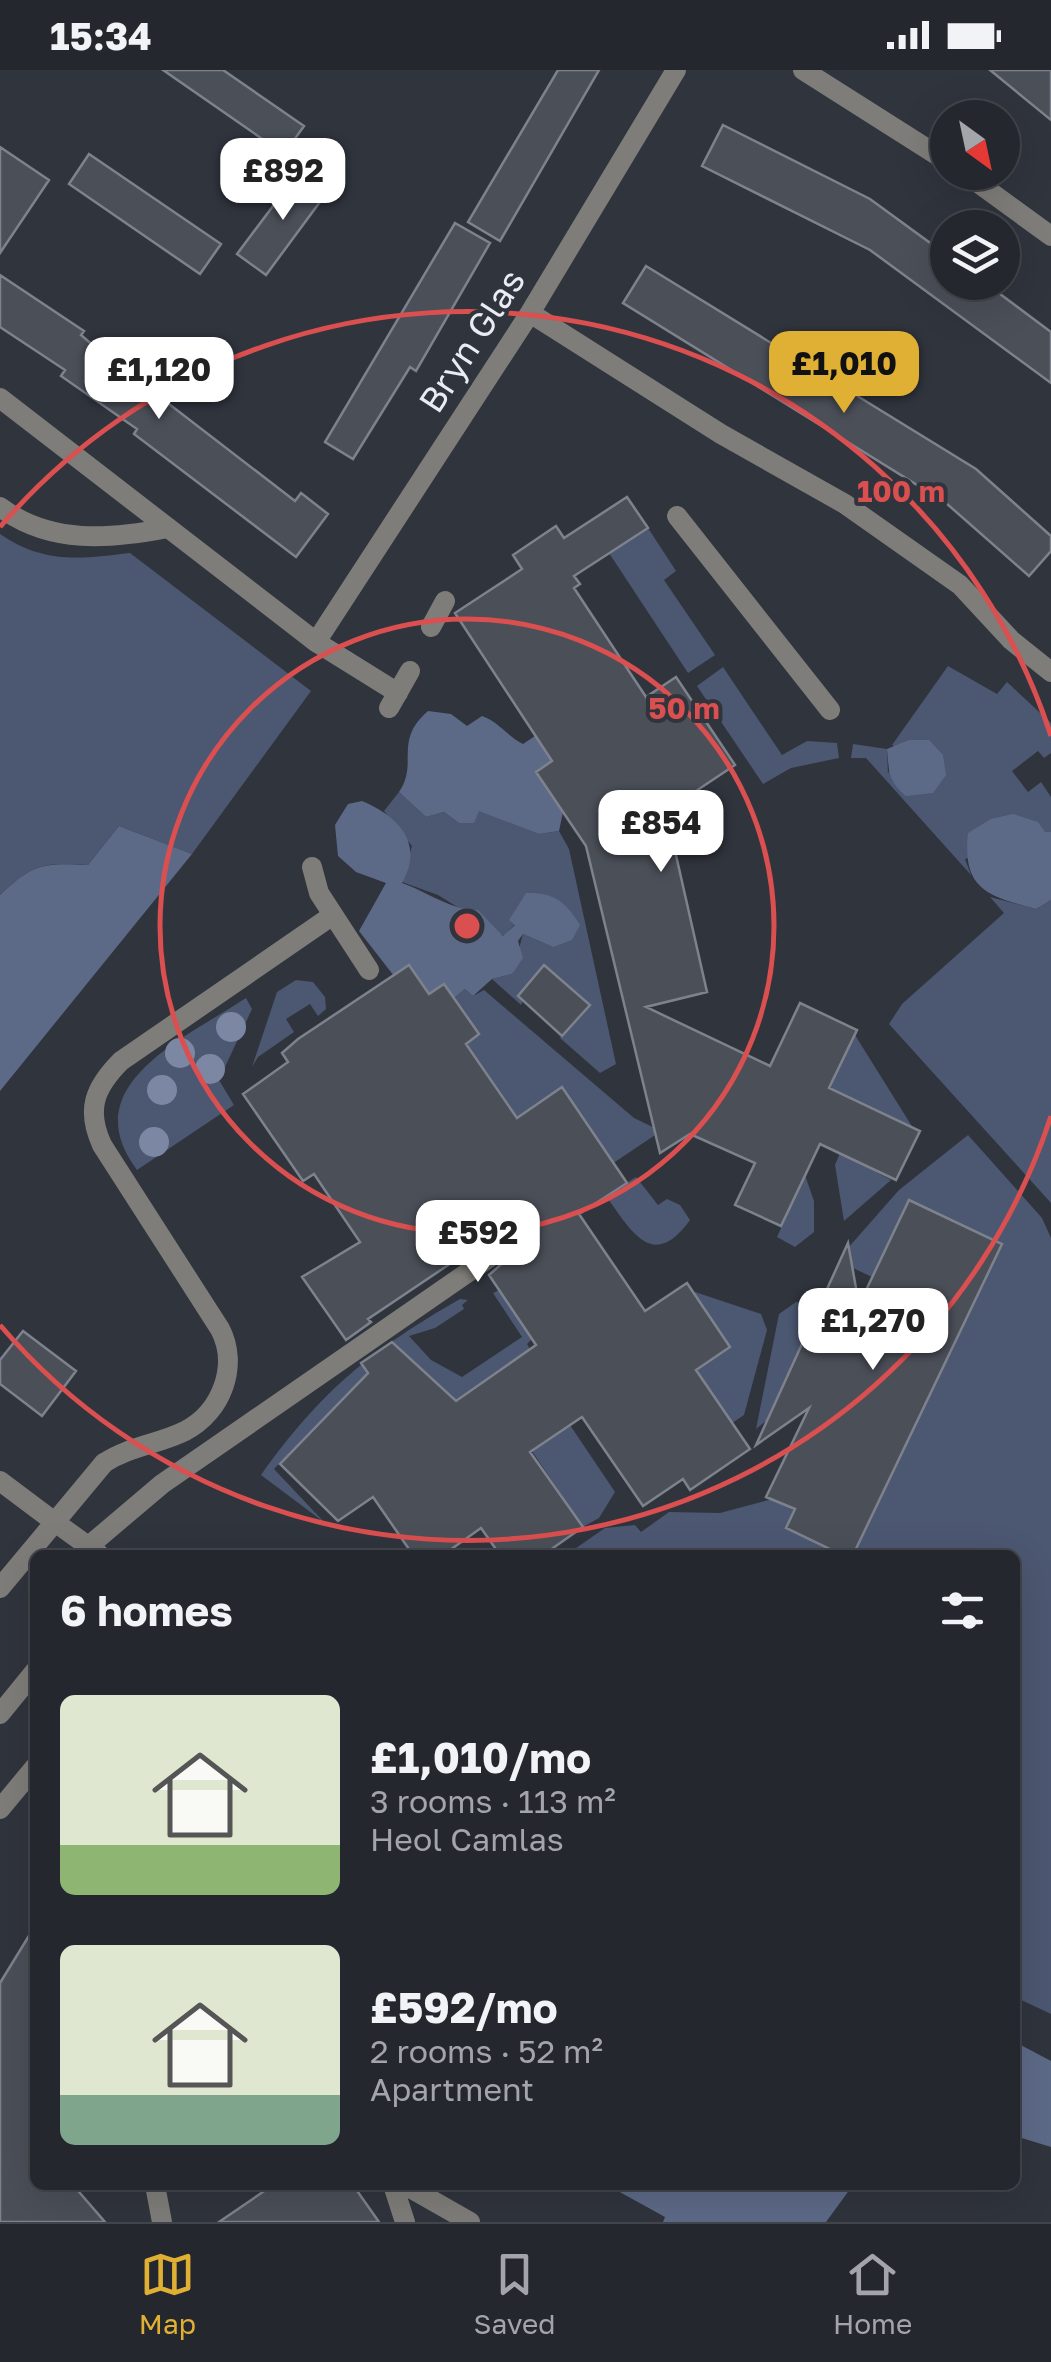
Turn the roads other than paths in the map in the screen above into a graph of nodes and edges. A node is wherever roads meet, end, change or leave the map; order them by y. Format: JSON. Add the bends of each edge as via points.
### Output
{"nodes":[{"id":1,"x":676,"y":70,"type":"edge"},
{"id":2,"x":803,"y":70,"type":"edge"},
{"id":3,"x":930,"y":151,"type":"edge"},
{"id":4,"x":988,"y":190,"type":"edge"},
{"id":5,"x":1051,"y":236,"type":"edge"},
{"id":6,"x":530,"y":313,"type":"junction"},
{"id":7,"x":0,"y":398,"type":"edge"},
{"id":8,"x":0,"y":506,"type":"edge"},
{"id":9,"x":677,"y":516,"type":"dead end"},
{"id":10,"x":168,"y":528,"type":"junction"},
{"id":11,"x":446,"y":602,"type":"dead end"},
{"id":12,"x":431,"y":626,"type":"dead end"},
{"id":13,"x":316,"y":642,"type":"junction"},
{"id":14,"x":410,"y":672,"type":"dead end"},
{"id":15,"x":1051,"y":672,"type":"edge"},
{"id":16,"x":830,"y":710,"type":"dead end"},
{"id":17,"x":312,"y":867,"type":"dead end"},
{"id":18,"x":332,"y":915,"type":"junction"},
{"id":19,"x":369,"y":970,"type":"dead end"},
{"id":20,"x":493,"y":1255,"type":"dead end"},
{"id":21,"x":0,"y":1481,"type":"edge"},
{"id":22,"x":52,"y":1520,"type":"junction"},
{"id":23,"x":95,"y":1550,"type":"edge"},
{"id":24,"x":0,"y":1588,"type":"edge"},
{"id":25,"x":30,"y":1678,"type":"edge"},
{"id":26,"x":0,"y":1714,"type":"edge"},
{"id":27,"x":30,"y":1773,"type":"edge"},
{"id":28,"x":0,"y":1808,"type":"edge"},
{"id":29,"x":155,"y":2190,"type":"edge"},
{"id":30,"x":395,"y":2190,"type":"edge"},
{"id":31,"x":414,"y":2190,"type":"edge"},
{"id":32,"x":162,"y":2222,"type":"edge"},
{"id":33,"x":405,"y":2222,"type":"edge"},
{"id":34,"x":470,"y":2222,"type":"edge"}],
"edges":[{"from":1,"to":6,"type":"street","name":"Bryn Glas"},
{"from":2,"to":3,"type":"street"},
{"from":4,"to":5,"type":"street"},
{"from":6,"to":13,"type":"street","name":"Bryn Glas"},
{"from":6,"to":15,"type":"street","via":[[845,504],[960,585]]},
{"from":7,"to":10,"type":"street"},
{"from":8,"to":10,"type":"street","via":[[59,534],[112,539]]},
{"from":9,"to":16,"type":"street"},
{"from":10,"to":13,"type":"street"},
{"from":11,"to":12,"type":"street"},
{"from":13,"to":14,"type":"street","via":[[394,701]]},
{"from":17,"to":18,"type":"street"},
{"from":18,"to":19,"type":"street"},
{"from":18,"to":22,"type":"street","via":[[121,1061],[92,1100],[102,1146],[229,1354],[218,1399],[195,1424],[104,1463]]},
{"from":20,"to":23,"type":"street","via":[[162,1484]]},
{"from":21,"to":22,"type":"street"},
{"from":22,"to":23,"type":"street"},
{"from":22,"to":24,"type":"street"},
{"from":25,"to":26,"type":"street"},
{"from":27,"to":28,"type":"street"},
{"from":29,"to":32,"type":"street"},
{"from":30,"to":33,"type":"street"},
{"from":31,"to":34,"type":"street"}]}
